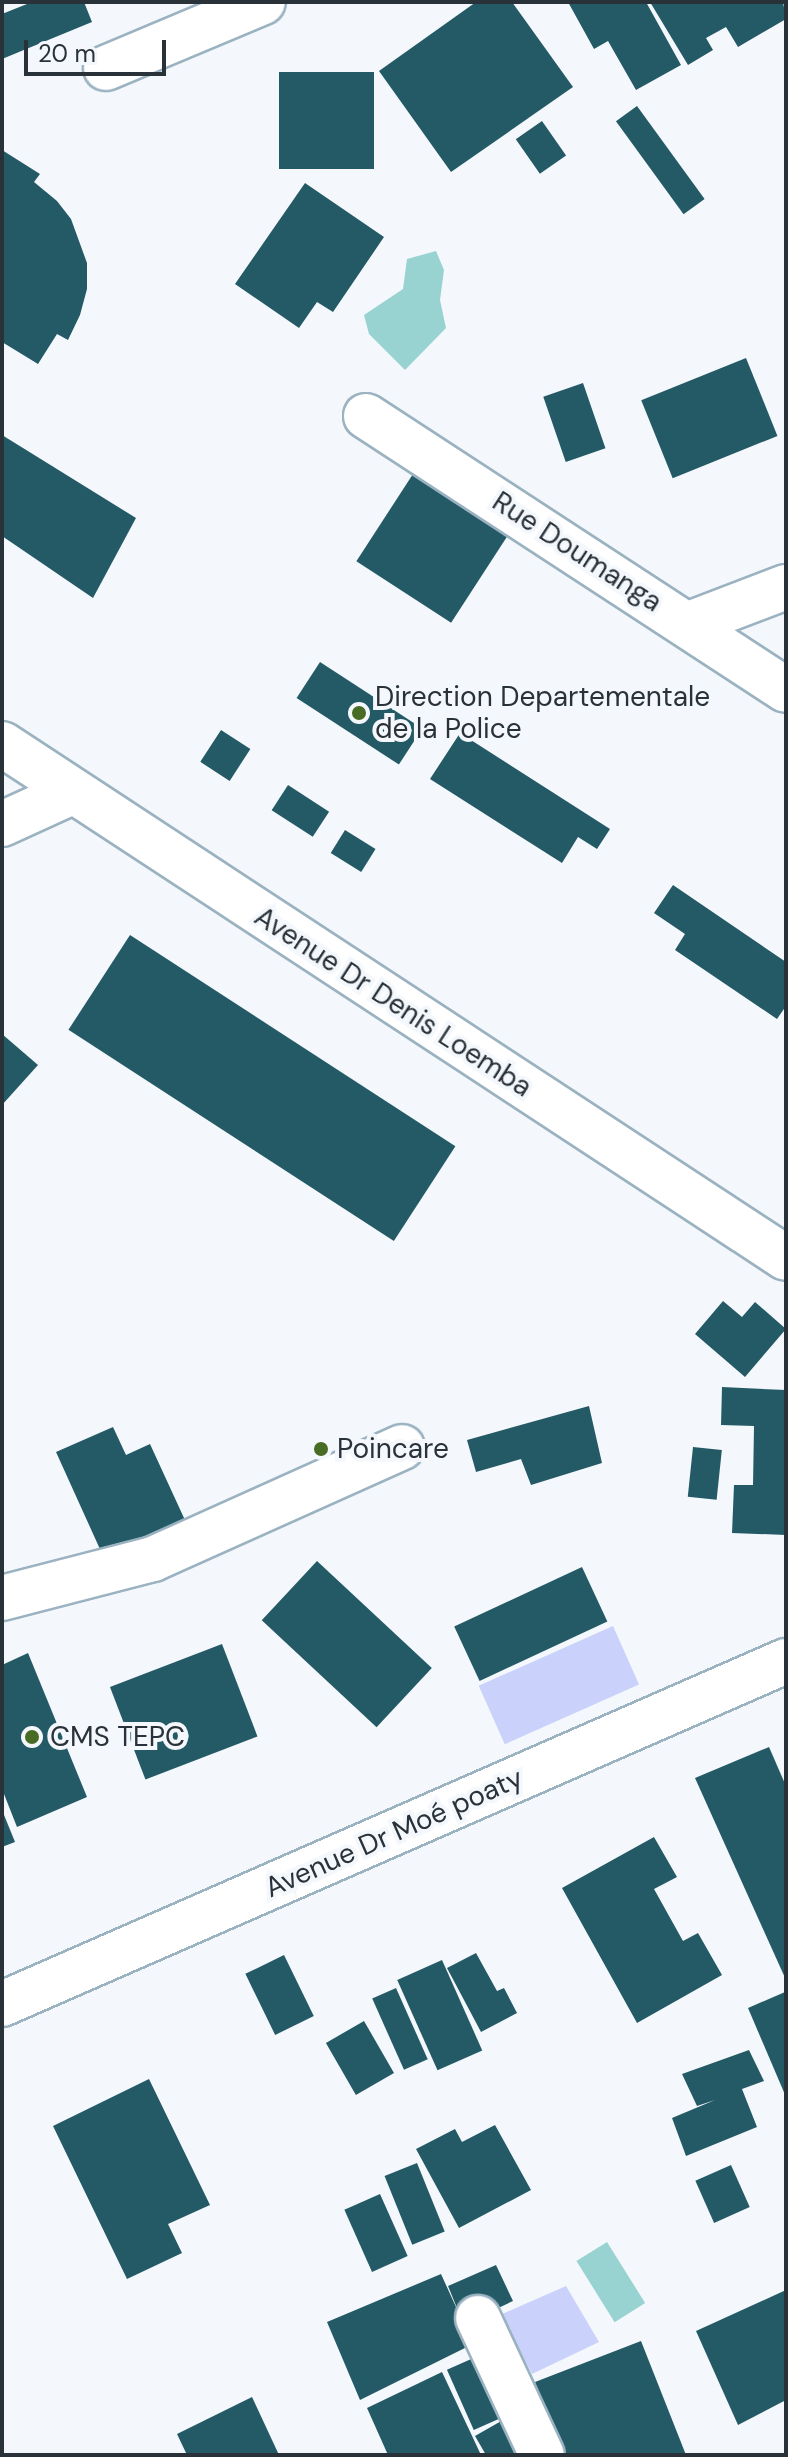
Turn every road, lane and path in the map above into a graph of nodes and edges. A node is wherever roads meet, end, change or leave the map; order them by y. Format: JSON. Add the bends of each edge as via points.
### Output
{"nodes":[{"id":1,"x":263,"y":2,"type":"edge"},
{"id":2,"x":106,"y":68,"type":"dead end"},
{"id":3,"x":366,"y":416,"type":"dead end"},
{"id":4,"x":786,"y":587,"type":"edge"},
{"id":5,"x":689,"y":624,"type":"junction"},
{"id":6,"x":786,"y":690,"type":"edge"},
{"id":7,"x":2,"y":744,"type":"edge"},
{"id":8,"x":72,"y":792,"type":"junction"},
{"id":9,"x":2,"y":824,"type":"edge"},
{"id":10,"x":786,"y":1258,"type":"edge"},
{"id":11,"x":402,"y":1447,"type":"dead end"},
{"id":12,"x":2,"y":1598,"type":"edge"},
{"id":13,"x":786,"y":1661,"type":"edge"},
{"id":14,"x":2,"y":2004,"type":"edge"},
{"id":15,"x":478,"y":2318,"type":"dead end"},
{"id":16,"x":542,"y":2455,"type":"edge"}],
"edges":[{"from":1,"to":2,"type":"street"},
{"from":3,"to":5,"type":"street","name":"Rue Doumanga"},
{"from":4,"to":5,"type":"street"},
{"from":5,"to":6,"type":"street","name":"Rue Doumanga"},
{"from":7,"to":8,"type":"street","name":"Avenue Dr Denis Loemba"},
{"from":8,"to":9,"type":"street"},
{"from":8,"to":10,"type":"street","name":"Avenue Dr Denis Loemba"},
{"from":11,"to":12,"type":"street","via":[[153,1559]]},
{"from":13,"to":14,"type":"street","name":"Avenue Dr Moé poaty"},
{"from":15,"to":16,"type":"street"}]}
